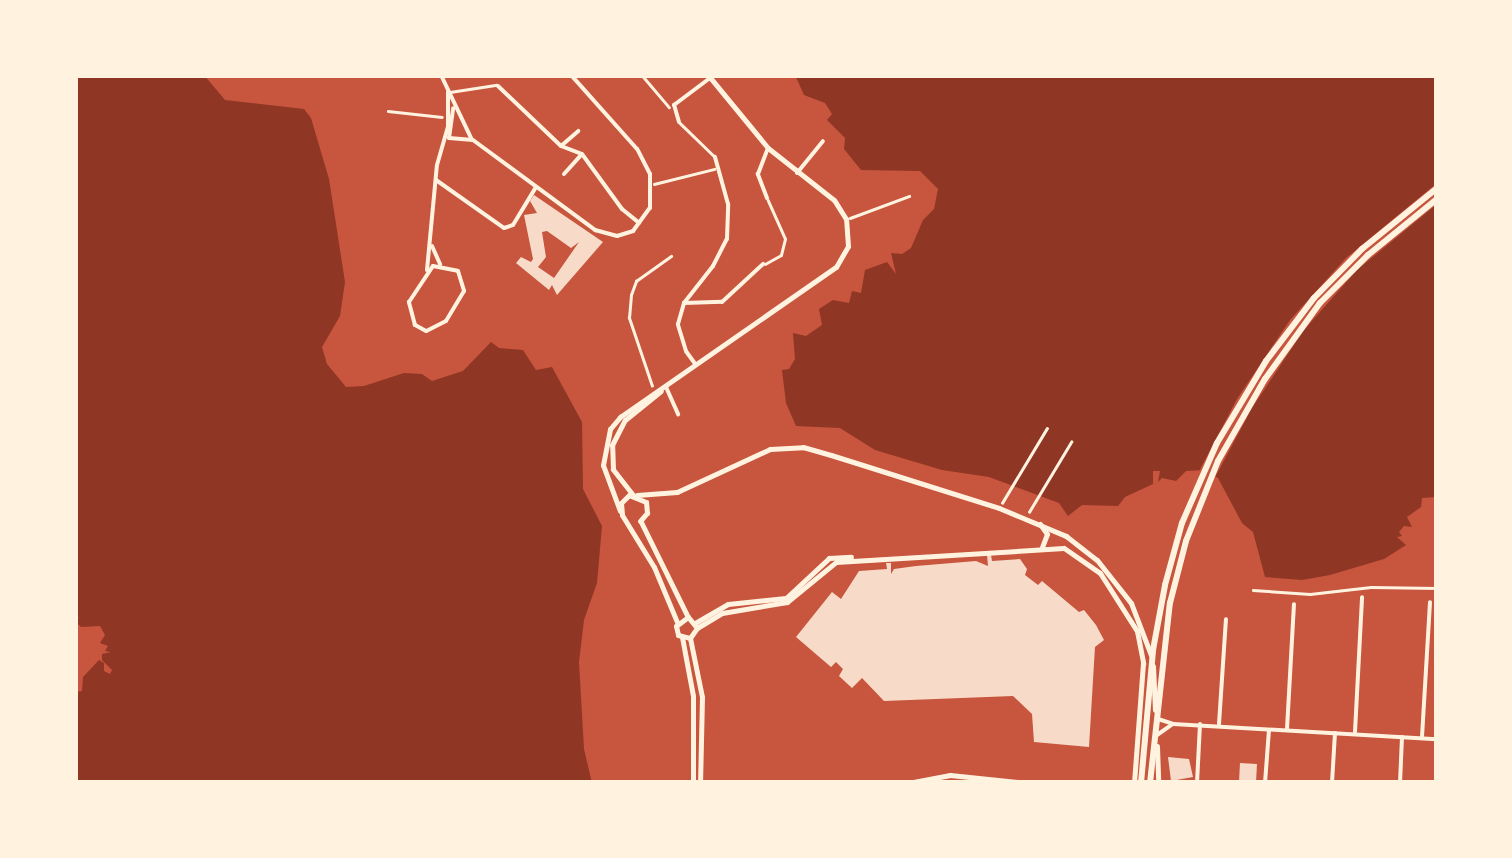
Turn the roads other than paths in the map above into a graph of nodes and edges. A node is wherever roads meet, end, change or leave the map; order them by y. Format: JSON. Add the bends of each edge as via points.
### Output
{"nodes":[{"id":1,"x":441,"y":75,"type":"edge"},
{"id":2,"x":571,"y":75,"type":"edge"},
{"id":3,"x":709,"y":76,"type":"edge"},
{"id":4,"x":498,"y":86,"type":"joint"},
{"id":5,"x":448,"y":92,"type":"junction"},
{"id":6,"x":454,"y":104,"type":"junction"},
{"id":7,"x":680,"y":122,"type":"joint"},
{"id":8,"x":578,"y":132,"type":"dead end"},
{"id":9,"x":450,"y":138,"type":"junction"},
{"id":10,"x":473,"y":140,"type":"junction"},
{"id":11,"x":822,"y":141,"type":"dead end"},
{"id":12,"x":442,"y":145,"type":"junction"},
{"id":13,"x":562,"y":146,"type":"junction"},
{"id":14,"x":768,"y":148,"type":"junction"},
{"id":15,"x":582,"y":154,"type":"junction"},
{"id":16,"x":715,"y":157,"type":"joint"},
{"id":17,"x":564,"y":174,"type":"dead end"},
{"id":18,"x":797,"y":174,"type":"junction"},
{"id":19,"x":436,"y":180,"type":"junction"},
{"id":20,"x":536,"y":186,"type":"junction"},
{"id":21,"x":1437,"y":188,"type":"edge"},
{"id":22,"x":767,"y":198,"type":"joint"},
{"id":23,"x":1437,"y":199,"type":"edge"},
{"id":24,"x":639,"y":223,"type":"junction"},
{"id":25,"x":432,"y":246,"type":"junction"},
{"id":26,"x":763,"y":264,"type":"joint"},
{"id":27,"x":441,"y":266,"type":"junction"},
{"id":28,"x":427,"y":273,"type":"junction"},
{"id":29,"x":684,"y":303,"type":"junction"},
{"id":30,"x":696,"y":365,"type":"junction"},
{"id":31,"x":661,"y":389,"type":"junction"},
{"id":32,"x":678,"y":414,"type":"dead end"},
{"id":33,"x":635,"y":495,"type":"junction"},
{"id":34,"x":620,"y":511,"type":"junction"},
{"id":35,"x":626,"y":520,"type":"junction"},
{"id":36,"x":640,"y":521,"type":"junction"},
{"id":37,"x":1036,"y":521,"type":"junction"},
{"id":38,"x":1042,"y":546,"type":"junction"},
{"id":39,"x":1437,"y":588,"type":"edge"},
{"id":40,"x":1253,"y":590,"type":"dead end"},
{"id":41,"x":1362,"y":597,"type":"dead end"},
{"id":42,"x":1430,"y":602,"type":"dead end"},
{"id":43,"x":1294,"y":604,"type":"dead end"},
{"id":44,"x":688,"y":617,"type":"junction"},
{"id":45,"x":1226,"y":618,"type":"dead end"},
{"id":46,"x":677,"y":622,"type":"junction"},
{"id":47,"x":696,"y":625,"type":"junction"},
{"id":48,"x":682,"y":638,"type":"junction"},
{"id":49,"x":690,"y":638,"type":"junction"},
{"id":50,"x":1156,"y":712,"type":"junction"},
{"id":51,"x":1173,"y":724,"type":"junction"},
{"id":52,"x":1200,"y":724,"type":"junction"},
{"id":53,"x":1219,"y":725,"type":"junction"},
{"id":54,"x":1269,"y":730,"type":"junction"},
{"id":55,"x":1286,"y":731,"type":"junction"},
{"id":56,"x":1334,"y":734,"type":"junction"},
{"id":57,"x":1355,"y":734,"type":"junction"},
{"id":58,"x":1156,"y":738,"type":"junction"},
{"id":59,"x":1402,"y":738,"type":"junction"},
{"id":60,"x":1422,"y":738,"type":"junction"},
{"id":61,"x":1437,"y":739,"type":"edge"},
{"id":62,"x":697,"y":783,"type":"edge"},
{"id":63,"x":908,"y":783,"type":"edge"},
{"id":64,"x":1026,"y":783,"type":"edge"},
{"id":65,"x":1138,"y":783,"type":"edge"},
{"id":66,"x":1150,"y":783,"type":"edge"},
{"id":67,"x":1158,"y":783,"type":"edge"},
{"id":68,"x":1197,"y":783,"type":"edge"},
{"id":69,"x":1265,"y":783,"type":"edge"},
{"id":70,"x":1332,"y":783,"type":"edge"},
{"id":71,"x":1400,"y":783,"type":"edge"}],
"edges":[{"from":1,"to":5,"type":"street"},
{"from":2,"to":24,"type":"street","via":[[638,149],[652,184],[650,208]]},
{"from":3,"to":7,"type":"street","via":[[674,106]]},
{"from":3,"to":14,"type":"street"},
{"from":4,"to":5,"type":"street"},
{"from":4,"to":13,"type":"street"},
{"from":5,"to":6,"type":"street"},
{"from":5,"to":12,"type":"street"},
{"from":6,"to":9,"type":"street"},
{"from":6,"to":10,"type":"street"},
{"from":7,"to":16,"type":"street"},
{"from":8,"to":13,"type":"street"},
{"from":9,"to":10,"type":"street"},
{"from":9,"to":12,"type":"street"},
{"from":10,"to":20,"type":"street"},
{"from":11,"to":18,"type":"street"},
{"from":12,"to":19,"type":"street"},
{"from":13,"to":15,"type":"street"},
{"from":14,"to":18,"type":"street"},
{"from":14,"to":22,"type":"street","via":[[758,174]]},
{"from":15,"to":17,"type":"street"},
{"from":15,"to":24,"type":"street"},
{"from":16,"to":29,"type":"street","via":[[728,204],[727,240]]},
{"from":18,"to":30,"type":"street","via":[[827,193],[846,219],[848,246],[836,267]]},
{"from":19,"to":20,"type":"street","via":[[504,228],[513,226]]},
{"from":19,"to":25,"type":"street"},
{"from":20,"to":24,"type":"street","via":[[604,234],[624,235]]},
{"from":21,"to":65,"type":"main road","via":[[1348,261],[1308,304],[1210,457],[1164,585]]},
{"from":22,"to":26,"type":"street","via":[[784,239],[781,254]]},
{"from":23,"to":66,"type":"main road","via":[[1320,304],[1264,379],[1218,460],[1170,603]]},
{"from":25,"to":27,"type":"street"},
{"from":25,"to":28,"type":"street"},
{"from":26,"to":29,"type":"street","via":[[722,302]]},
{"from":27,"to":28,"type":"street"},
{"from":27,"to":28,"type":"street","via":[[458,271],[464,291],[446,321],[426,331],[412,319],[409,302]]},
{"from":29,"to":30,"type":"street","via":[[679,332]]},
{"from":30,"to":31,"type":"street"},
{"from":31,"to":32,"type":"street"},
{"from":31,"to":33,"type":"street","via":[[625,420],[612,445],[614,469]]},
{"from":31,"to":34,"type":"street","via":[[620,417],[604,447],[607,485]]},
{"from":33,"to":34,"type":"street","via":[[623,500]]},
{"from":33,"to":36,"type":"street","via":[[648,506]]},
{"from":33,"to":37,"type":"street","via":[[677,492],[757,454],[803,447]]},
{"from":34,"to":35,"type":"street"},
{"from":35,"to":36,"type":"street"},
{"from":35,"to":46,"type":"street"},
{"from":36,"to":44,"type":"street"},
{"from":37,"to":38,"type":"street","via":[[1047,534]]},
{"from":37,"to":50,"type":"street","via":[[1089,553],[1131,603],[1148,638]]},
{"from":38,"to":47,"type":"street","via":[[830,558],[786,598],[728,604]]},
{"from":38,"to":65,"type":"street","via":[[1077,553],[1100,573],[1137,631],[1143,663]]},
{"from":39,"to":40,"type":"street"},
{"from":41,"to":57,"type":"street"},
{"from":42,"to":60,"type":"street"},
{"from":43,"to":55,"type":"street"},
{"from":44,"to":46,"type":"street"},
{"from":44,"to":47,"type":"street"},
{"from":45,"to":53,"type":"street"},
{"from":46,"to":48,"type":"street"},
{"from":47,"to":49,"type":"street"},
{"from":48,"to":49,"type":"street"},
{"from":48,"to":62,"type":"street"},
{"from":49,"to":62,"type":"street","via":[[702,698]]},
{"from":50,"to":51,"type":"street"},
{"from":50,"to":58,"type":"street"},
{"from":51,"to":52,"type":"street"},
{"from":51,"to":58,"type":"street"},
{"from":52,"to":53,"type":"street"},
{"from":52,"to":68,"type":"street"},
{"from":53,"to":54,"type":"street"},
{"from":54,"to":55,"type":"street"},
{"from":54,"to":69,"type":"street"},
{"from":55,"to":56,"type":"street"},
{"from":56,"to":57,"type":"street"},
{"from":56,"to":70,"type":"street"},
{"from":57,"to":59,"type":"street"},
{"from":58,"to":67,"type":"street"},
{"from":59,"to":60,"type":"street"},
{"from":59,"to":71,"type":"street"},
{"from":60,"to":61,"type":"street"},
{"from":63,"to":64,"type":"street","via":[[950,775]]}]}
